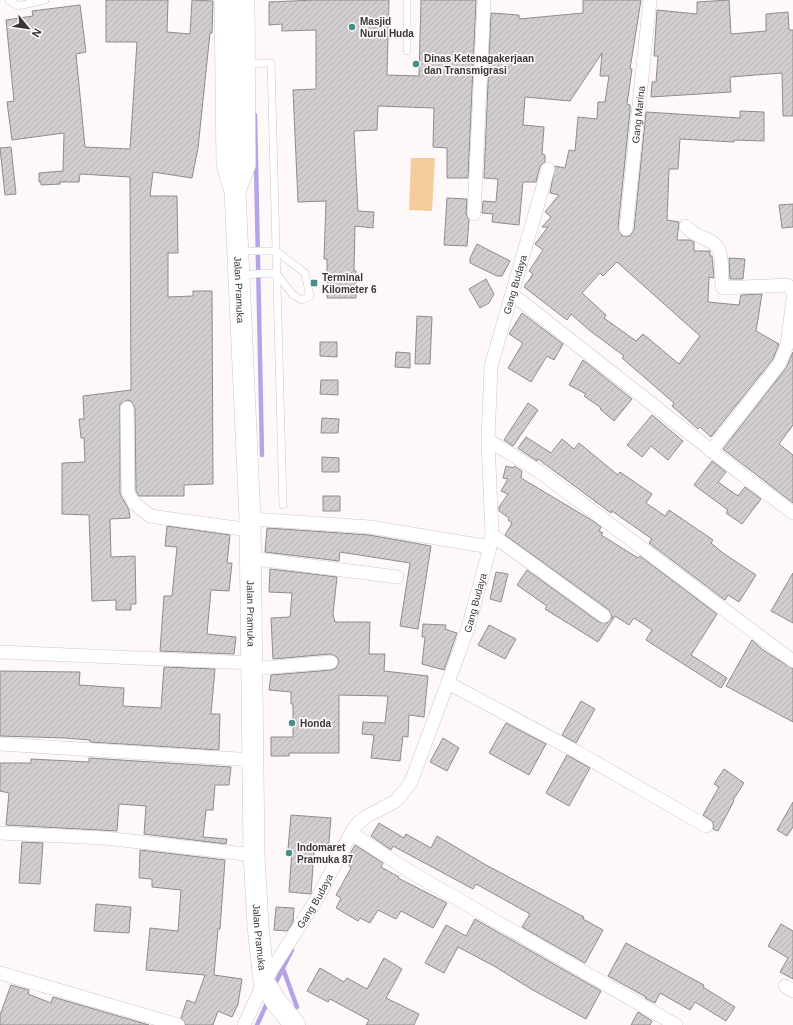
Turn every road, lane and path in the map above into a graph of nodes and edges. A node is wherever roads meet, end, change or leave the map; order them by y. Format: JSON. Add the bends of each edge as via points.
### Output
{"nodes":[{"id":1,"x":9,"y":0,"type":"edge"},
{"id":2,"x":46,"y":0,"type":"edge"},
{"id":3,"x":225,"y":0,"type":"edge"},
{"id":4,"x":244,"y":0,"type":"edge"},
{"id":5,"x":407,"y":0,"type":"edge"},
{"id":6,"x":484,"y":0,"type":"edge"},
{"id":7,"x":650,"y":0,"type":"edge"},
{"id":8,"x":407,"y":51,"type":"dead end"},
{"id":9,"x":251,"y":64,"type":"junction"},
{"id":10,"x":548,"y":169,"type":"dead end"},
{"id":11,"x":235,"y":191,"type":"junction"},
{"id":12,"x":474,"y":214,"type":"dead end"},
{"id":13,"x":686,"y":226,"type":"dead end"},
{"id":14,"x":626,"y":229,"type":"dead end"},
{"id":15,"x":246,"y":251,"type":"junction"},
{"id":16,"x":276,"y":251,"type":"junction"},
{"id":17,"x":277,"y":274,"type":"junction"},
{"id":18,"x":247,"y":275,"type":"junction"},
{"id":19,"x":512,"y":294,"type":"junction"},
{"id":20,"x":793,"y":295,"type":"edge"},
{"id":21,"x":793,"y":299,"type":"edge"},
{"id":22,"x":127,"y":408,"type":"dead end"},
{"id":23,"x":488,"y":440,"type":"junction"},
{"id":24,"x":712,"y":451,"type":"junction"},
{"id":25,"x":283,"y":505,"type":"dead end"},
{"id":26,"x":793,"y":513,"type":"edge"},
{"id":27,"x":250,"y":525,"type":"junction"},
{"id":28,"x":491,"y":541,"type":"junction"},
{"id":29,"x":249,"y":558,"type":"junction"},
{"id":30,"x":397,"y":577,"type":"dead end"},
{"id":31,"x":604,"y":616,"type":"dead end"},
{"id":32,"x":0,"y":652,"type":"edge"},
{"id":33,"x":793,"y":659,"type":"edge"},
{"id":34,"x":331,"y":662,"type":"dead end"},
{"id":35,"x":252,"y":666,"type":"junction"},
{"id":36,"x":448,"y":683,"type":"junction"},
{"id":37,"x":0,"y":744,"type":"edge"},
{"id":38,"x":254,"y":760,"type":"junction"},
{"id":39,"x":706,"y":826,"type":"dead end"},
{"id":40,"x":0,"y":833,"type":"edge"},
{"id":41,"x":351,"y":833,"type":"junction"},
{"id":42,"x":254,"y":855,"type":"junction"},
{"id":43,"x":0,"y":973,"type":"edge"},
{"id":44,"x":264,"y":982,"type":"junction"},
{"id":45,"x":178,"y":1025,"type":"edge"},
{"id":46,"x":244,"y":1025,"type":"edge"},
{"id":47,"x":295,"y":1025,"type":"edge"},
{"id":48,"x":676,"y":1025,"type":"edge"}],
"edges":[{"from":1,"to":2,"type":"lane","via":[[18,6]]},
{"from":3,"to":11,"type":"main road","name":"Jalan Pramuka","via":[[227,165]]},
{"from":4,"to":9,"type":"main road","name":"Jalan Pramuka"},
{"from":5,"to":8,"type":"lane"},
{"from":6,"to":12,"type":"street"},
{"from":7,"to":14,"type":"street","name":"Gang Marina"},
{"from":9,"to":11,"type":"main road","name":"Jalan Pramuka","via":[[246,165]]},
{"from":9,"to":16,"type":"lane","via":[[271,63]]},
{"from":10,"to":19,"type":"street","name":"Gang Budaya"},
{"from":11,"to":15,"type":"main road","name":"Jalan Pramuka"},
{"from":13,"to":20,"type":"street","via":[[693,233],[712,242],[719,250],[723,288],[787,285],[792,289]]},
{"from":15,"to":16,"type":"lane"},
{"from":15,"to":18,"type":"main road","name":"Jalan Pramuka"},
{"from":16,"to":17,"type":"lane"},
{"from":16,"to":17,"type":"lane","via":[[305,273],[310,296],[302,300],[293,295]]},
{"from":17,"to":18,"type":"lane"},
{"from":17,"to":25,"type":"lane"},
{"from":18,"to":27,"type":"main road","name":"Jalan Pramuka"},
{"from":19,"to":23,"type":"street","name":"Gang Budaya","via":[[490,366]]},
{"from":19,"to":24,"type":"street"},
{"from":21,"to":24,"type":"street","via":[[787,345],[780,364]]},
{"from":22,"to":27,"type":"street","via":[[128,493],[134,503],[150,516]]},
{"from":23,"to":28,"type":"street","name":"Gang Budaya"},
{"from":23,"to":33,"type":"street","via":[[540,472]]},
{"from":24,"to":26,"type":"street"},
{"from":27,"to":28,"type":"street","via":[[370,527]]},
{"from":27,"to":29,"type":"main road","name":"Jalan Pramuka"},
{"from":28,"to":31,"type":"street"},
{"from":28,"to":36,"type":"street","name":"Gang Budaya","via":[[468,628]]},
{"from":29,"to":30,"type":"street"},
{"from":29,"to":35,"type":"main road","name":"Jalan Pramuka"},
{"from":32,"to":35,"type":"street"},
{"from":34,"to":35,"type":"street"},
{"from":35,"to":38,"type":"main road","name":"Jalan Pramuka"},
{"from":36,"to":39,"type":"street","via":[[579,753]]},
{"from":36,"to":41,"type":"street","name":"Gang Budaya","via":[[411,782],[404,793],[396,801],[367,816]]},
{"from":37,"to":38,"type":"street"},
{"from":38,"to":42,"type":"main road","name":"Jalan Pramuka"},
{"from":40,"to":42,"type":"street","via":[[105,838]]},
{"from":41,"to":44,"type":"street","name":"Gang Budaya","via":[[318,897]]},
{"from":41,"to":48,"type":"street","via":[[409,872]]},
{"from":42,"to":44,"type":"main road","name":"Jalan Pramuka"},
{"from":43,"to":45,"type":"street"},
{"from":44,"to":46,"type":"street","name":"Gang Budaya"},
{"from":44,"to":47,"type":"main road","name":"Jalan Pramuka"}]}
